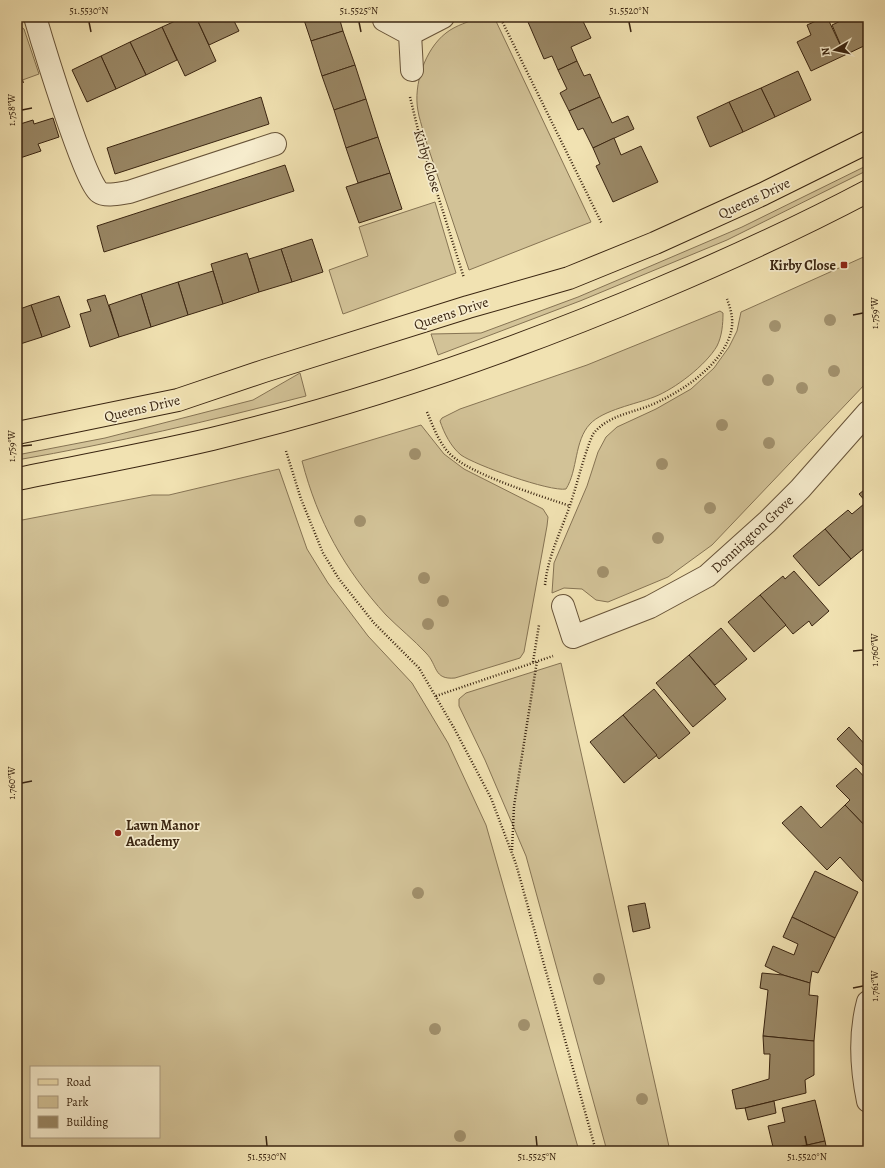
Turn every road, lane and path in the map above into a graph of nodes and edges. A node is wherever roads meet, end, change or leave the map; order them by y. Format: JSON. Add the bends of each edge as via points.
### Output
{"nodes":[{"id":1,"x":35,"y":17,"type":"edge"},
{"id":2,"x":443,"y":17,"type":"edge"},
{"id":3,"x":500,"y":17,"type":"edge"},
{"id":4,"x":384,"y":20,"type":"dead end"},
{"id":5,"x":410,"y":34,"type":"junction"},
{"id":6,"x":412,"y":70,"type":"dead end"},
{"id":7,"x":409,"y":92,"type":"dead end"},
{"id":8,"x":868,"y":142,"type":"edge"},
{"id":9,"x":275,"y":144,"type":"dead end"},
{"id":10,"x":868,"y":191,"type":"edge"},
{"id":11,"x":602,"y":224,"type":"dead end"},
{"id":12,"x":464,"y":278,"type":"dead end"},
{"id":13,"x":727,"y":299,"type":"dead end"},
{"id":14,"x":427,"y":412,"type":"dead end"},
{"id":15,"x":868,"y":412,"type":"edge"},
{"id":16,"x":17,"y":433,"type":"edge"},
{"id":17,"x":286,"y":451,"type":"dead end"},
{"id":18,"x":17,"y":479,"type":"edge"},
{"id":19,"x":570,"y":506,"type":"junction"},
{"id":20,"x":544,"y":587,"type":"dead end"},
{"id":21,"x":563,"y":606,"type":"dead end"},
{"id":22,"x":540,"y":617,"type":"dead end"},
{"id":23,"x":573,"y":636,"type":"junction"},
{"id":24,"x":537,"y":661,"type":"junction"},
{"id":25,"x":533,"y":662,"type":"junction"},
{"id":26,"x":436,"y":696,"type":"junction"},
{"id":27,"x":512,"y":852,"type":"junction"},
{"id":28,"x":868,"y":1002,"type":"edge"},
{"id":29,"x":868,"y":1101,"type":"edge"},
{"id":30,"x":596,"y":1151,"type":"edge"}],
"edges":[{"from":1,"to":9,"type":"street","via":[[83,161],[93,185],[99,192],[129,192]]},
{"from":2,"to":5,"type":"street"},
{"from":3,"to":11,"type":"path"},
{"from":4,"to":5,"type":"street"},
{"from":5,"to":6,"type":"street"},
{"from":7,"to":12,"type":"path","name":"Kirby Close","via":[[421,142]]},
{"from":8,"to":16,"type":"main road","name":"Queens Drive","via":[[763,194],[655,243],[569,278],[468,307],[178,400]]},
{"from":10,"to":18,"type":"main road","via":[[726,261],[588,319],[442,372],[323,409],[213,439]]},
{"from":13,"to":19,"type":"path","via":[[732,315],[732,327],[718,357],[694,381],[673,394],[648,407],[612,418],[600,426],[587,447]]},
{"from":14,"to":19,"type":"path","via":[[445,448],[459,461],[522,489]]},
{"from":15,"to":23,"type":"street","name":"Donnington Grove","via":[[767,522],[707,576],[650,607]]},
{"from":17,"to":26,"type":"path","via":[[301,499],[327,559],[339,579],[374,623],[419,668]]},
{"from":19,"to":20,"type":"path","via":[[555,542]]},
{"from":21,"to":23,"type":"street"},
{"from":22,"to":25,"type":"path"},
{"from":23,"to":24,"type":"path","via":[[560,653]]},
{"from":24,"to":25,"type":"path"},
{"from":24,"to":27,"type":"path","via":[[514,806]]},
{"from":25,"to":26,"type":"path"},
{"from":26,"to":27,"type":"path","via":[[481,778]]},
{"from":27,"to":30,"type":"path"},
{"from":28,"to":29,"type":"street","via":[[861,1050]]}]}
